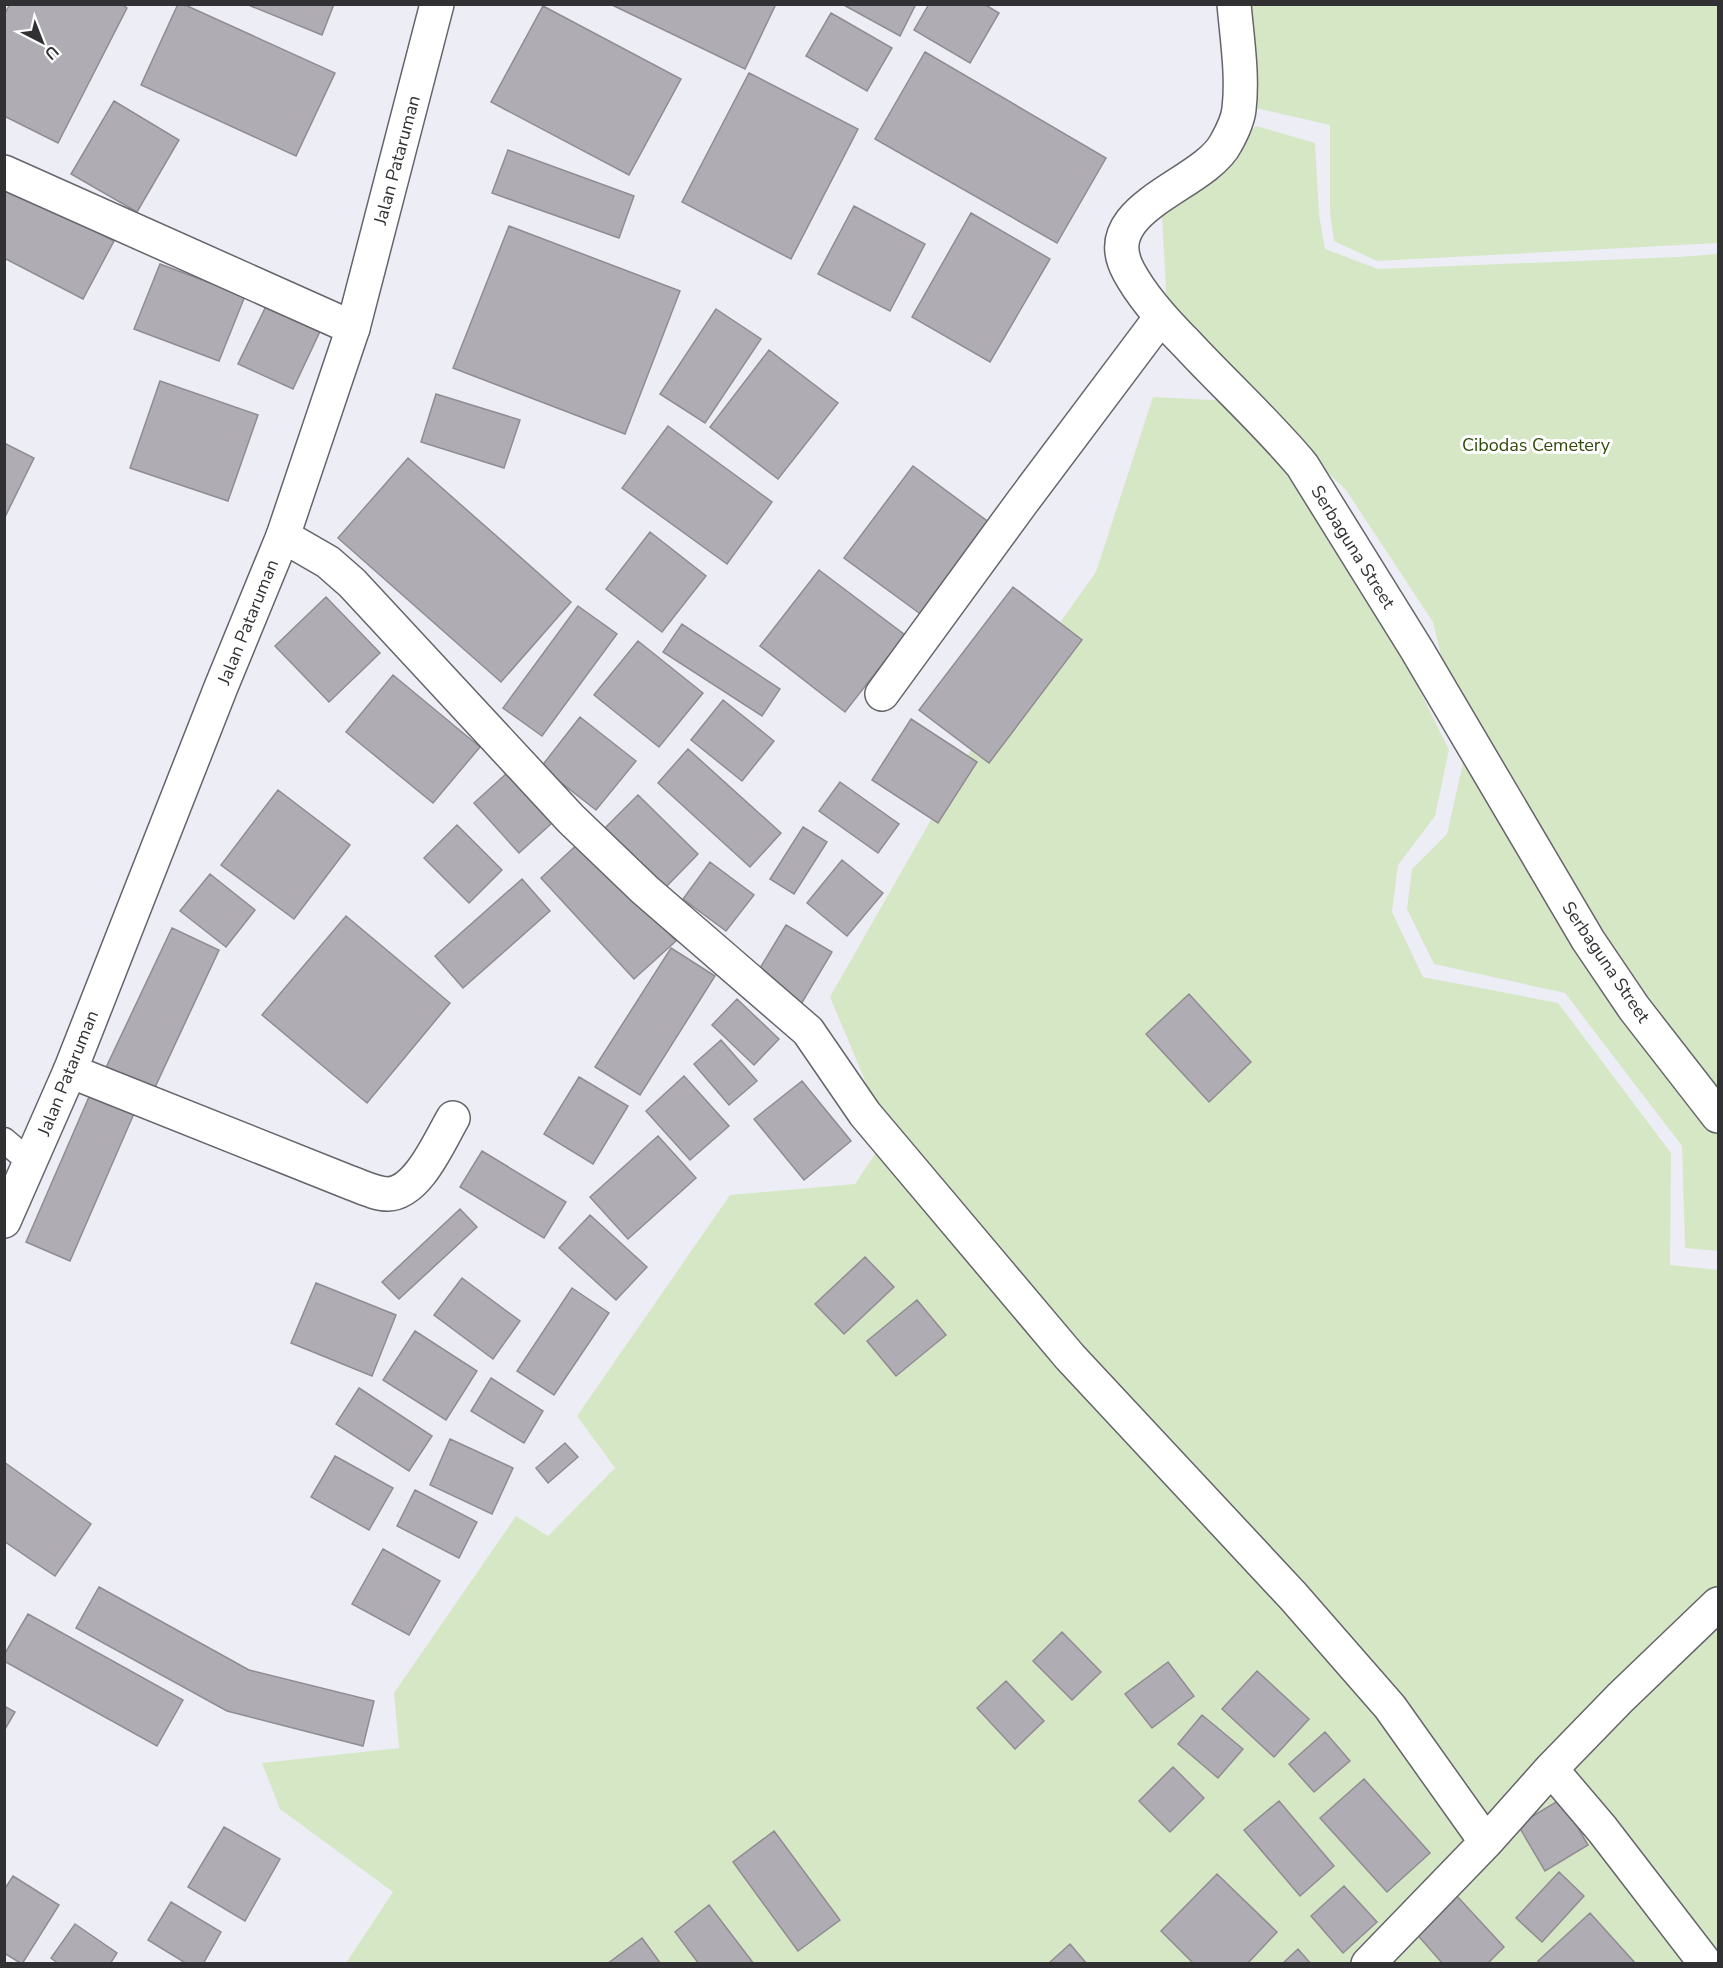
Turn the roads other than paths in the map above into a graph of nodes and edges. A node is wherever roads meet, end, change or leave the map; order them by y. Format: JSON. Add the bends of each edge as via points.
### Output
{"nodes":[{"id":1,"x":437,"y":4,"type":"edge"},
{"id":2,"x":1234,"y":4,"type":"edge"},
{"id":3,"x":4,"y":172,"type":"edge"},
{"id":4,"x":1161,"y":317,"type":"junction"},
{"id":5,"x":353,"y":328,"type":"junction"},
{"id":6,"x":283,"y":537,"type":"junction"},
{"id":7,"x":882,"y":694,"type":"dead end"},
{"id":8,"x":70,"y":1071,"type":"junction"},
{"id":9,"x":1719,"y":1116,"type":"edge"},
{"id":10,"x":453,"y":1118,"type":"dead end"},
{"id":11,"x":4,"y":1140,"type":"edge"},
{"id":12,"x":31,"y":1163,"type":"junction"},
{"id":13,"x":4,"y":1221,"type":"edge"},
{"id":14,"x":1719,"y":1604,"type":"edge"},
{"id":15,"x":1551,"y":1769,"type":"junction"},
{"id":16,"x":1486,"y":1842,"type":"junction"},
{"id":17,"x":1368,"y":1964,"type":"edge"},
{"id":18,"x":1706,"y":1964,"type":"edge"}],
"edges":[{"from":1,"to":5,"type":"street","name":"Jalan Pataruman"},
{"from":2,"to":4,"type":"street","name":"Serbaguna Street","via":[[1239,111],[1225,145],[1208,165],[1145,206],[1129,224],[1121,246],[1128,271]]},
{"from":3,"to":5,"type":"street"},
{"from":4,"to":7,"type":"street"},
{"from":4,"to":9,"type":"street","name":"Serbaguna Street","via":[[1302,465],[1588,939],[1634,1008]]},
{"from":5,"to":6,"type":"street","name":"Jalan Pataruman"},
{"from":6,"to":8,"type":"street","name":"Jalan Pataruman"},
{"from":6,"to":16,"type":"street","via":[[328,561],[346,577],[571,819],[645,890],[808,1031],[865,1114],[1070,1357],[1293,1596],[1390,1707]]},
{"from":8,"to":10,"type":"street","via":[[385,1194],[400,1192],[415,1182]]},
{"from":8,"to":12,"type":"street","name":"Jalan Pataruman"},
{"from":11,"to":12,"type":"lane"},
{"from":12,"to":13,"type":"street","name":"Jalan Pataruman"},
{"from":14,"to":15,"type":"street"},
{"from":15,"to":16,"type":"street"},
{"from":15,"to":18,"type":"street"},
{"from":16,"to":17,"type":"street"}]}
